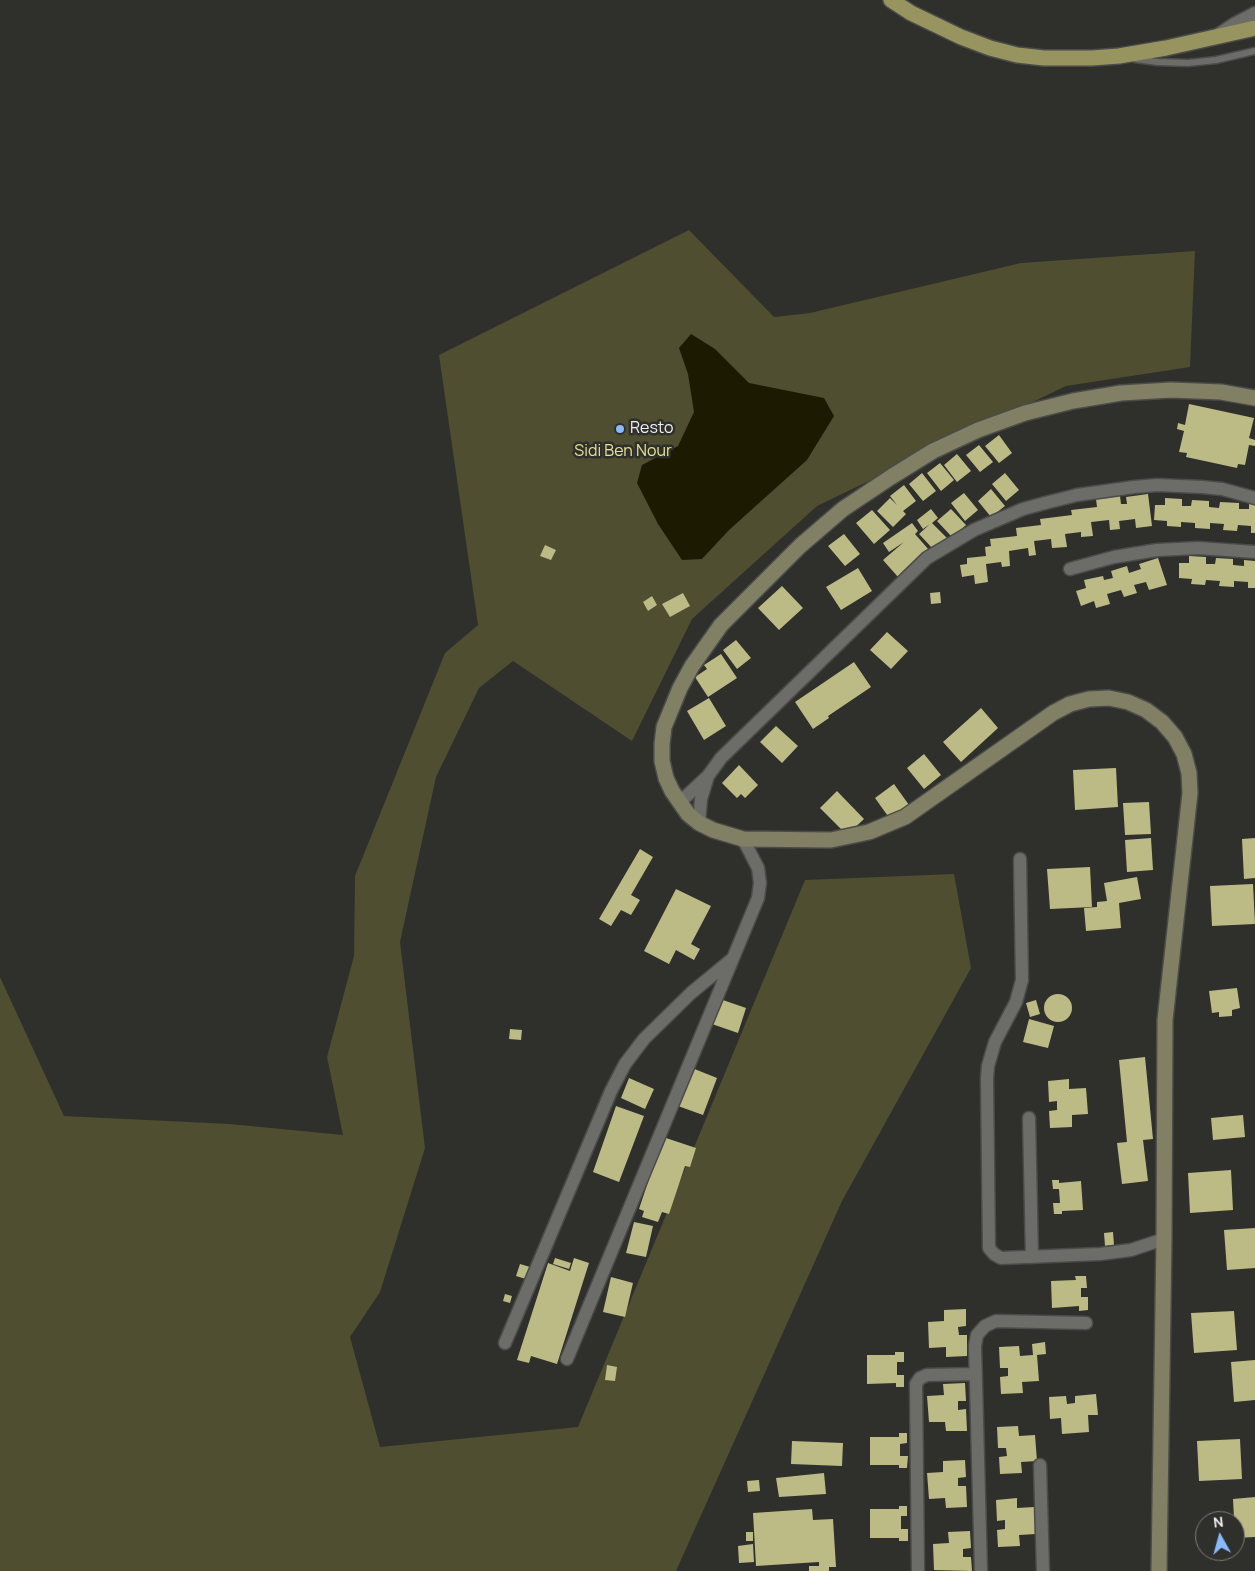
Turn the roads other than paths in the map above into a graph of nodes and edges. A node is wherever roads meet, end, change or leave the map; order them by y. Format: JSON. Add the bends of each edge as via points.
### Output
{"nodes":[{"id":1,"x":892,"y":0,"type":"edge"},
{"id":2,"x":1255,"y":13,"type":"edge"},
{"id":3,"x":1255,"y":28,"type":"edge"},
{"id":4,"x":1214,"y":38,"type":"junction"},
{"id":5,"x":1255,"y":50,"type":"edge"},
{"id":6,"x":1119,"y":56,"type":"junction"},
{"id":7,"x":1255,"y":398,"type":"edge"},
{"id":8,"x":1255,"y":498,"type":"edge"},
{"id":9,"x":1255,"y":552,"type":"edge"},
{"id":10,"x":1070,"y":569,"type":"dead end"},
{"id":11,"x":708,"y":776,"type":"junction"},
{"id":12,"x":679,"y":803,"type":"junction"},
{"id":13,"x":699,"y":823,"type":"junction"},
{"id":14,"x":743,"y":839,"type":"junction"},
{"id":15,"x":1020,"y":859,"type":"dead end"},
{"id":16,"x":733,"y":958,"type":"junction"},
{"id":17,"x":1029,"y":1118,"type":"dead end"},
{"id":18,"x":1164,"y":1239,"type":"junction"},
{"id":19,"x":1032,"y":1257,"type":"junction"},
{"id":20,"x":1086,"y":1324,"type":"dead end"},
{"id":21,"x":505,"y":1343,"type":"dead end"},
{"id":22,"x":567,"y":1359,"type":"dead end"},
{"id":23,"x":975,"y":1374,"type":"junction"},
{"id":24,"x":1040,"y":1464,"type":"dead end"},
{"id":25,"x":918,"y":1571,"type":"edge"},
{"id":26,"x":981,"y":1571,"type":"edge"},
{"id":27,"x":1044,"y":1571,"type":"edge"},
{"id":28,"x":1159,"y":1571,"type":"edge"}],
"edges":[{"from":1,"to":6,"type":"main road","via":[[961,37],[1017,55],[1068,59]]},
{"from":2,"to":4,"type":"street"},
{"from":3,"to":4,"type":"main road"},
{"from":4,"to":6,"type":"main road"},
{"from":5,"to":6,"type":"lane","via":[[1188,63]]},
{"from":7,"to":12,"type":"street","via":[[1220,392],[1171,390],[1122,393],[1024,413],[933,451],[843,509],[800,546],[721,625],[692,666],[670,710],[662,744],[666,778]]},
{"from":8,"to":11,"type":"street","via":[[1202,486],[1134,487],[1049,502],[974,530],[927,558],[721,758]]},
{"from":9,"to":10,"type":"street","via":[[1198,548],[1157,550]]},
{"from":11,"to":12,"type":"street"},
{"from":11,"to":13,"type":"street"},
{"from":12,"to":13,"type":"street"},
{"from":13,"to":14,"type":"street"},
{"from":14,"to":16,"type":"street","via":[[758,868],[759,890]]},
{"from":14,"to":18,"type":"street","via":[[832,840],[887,826],[904,818],[1070,704],[1109,698],[1146,710],[1162,722],[1184,754],[1190,793],[1165,1020]]},
{"from":15,"to":19,"type":"street","via":[[1022,980],[1016,1002],[994,1042],[987,1078],[989,1243],[997,1257]]},
{"from":16,"to":21,"type":"street","via":[[644,1039],[625,1064]]},
{"from":16,"to":22,"type":"street"},
{"from":17,"to":19,"type":"street"},
{"from":18,"to":19,"type":"street","via":[[1116,1253]]},
{"from":18,"to":28,"type":"street"},
{"from":20,"to":23,"type":"street","via":[[990,1323],[980,1330],[975,1340]]},
{"from":23,"to":25,"type":"street","via":[[926,1376],[916,1384]]},
{"from":23,"to":26,"type":"street"},
{"from":24,"to":27,"type":"street"}]}
